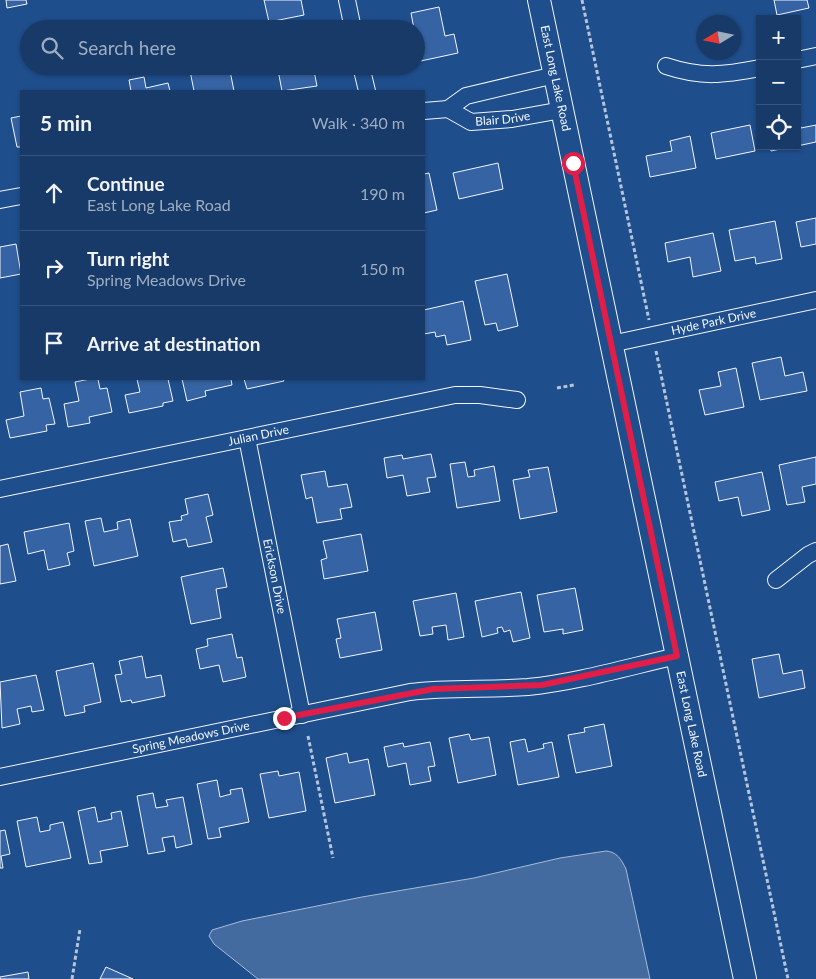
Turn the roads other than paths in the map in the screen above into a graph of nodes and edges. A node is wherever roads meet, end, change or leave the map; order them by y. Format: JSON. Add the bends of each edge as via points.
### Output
{"nodes":[{"id":1,"x":347,"y":0,"type":"edge"},
{"id":2,"x":539,"y":0,"type":"edge"},
{"id":3,"x":351,"y":20,"type":"edge"},
{"id":4,"x":816,"y":56,"type":"edge"},
{"id":5,"x":801,"y":59,"type":"edge"},
{"id":6,"x":666,"y":66,"type":"dead end"},
{"id":7,"x":756,"y":69,"type":"edge"},
{"id":8,"x":363,"y":75,"type":"edge"},
{"id":9,"x":555,"y":75,"type":"junction"},
{"id":10,"x":367,"y":90,"type":"edge"},
{"id":11,"x":448,"y":109,"type":"junction"},
{"id":12,"x":562,"y":110,"type":"junction"},
{"id":13,"x":425,"y":111,"type":"edge"},
{"id":14,"x":20,"y":196,"type":"edge"},
{"id":15,"x":0,"y":200,"type":"edge"},
{"id":16,"x":816,"y":300,"type":"edge"},
{"id":17,"x":611,"y":344,"type":"junction"},
{"id":18,"x":518,"y":400,"type":"dead end"},
{"id":19,"x":247,"y":438,"type":"junction"},
{"id":20,"x":0,"y":489,"type":"edge"},
{"id":21,"x":816,"y":551,"type":"edge"},
{"id":22,"x":776,"y":580,"type":"dead end"},
{"id":23,"x":677,"y":656,"type":"junction"},
{"id":24,"x":302,"y":714,"type":"junction"},
{"id":25,"x":0,"y":777,"type":"edge"},
{"id":26,"x":745,"y":979,"type":"edge"}],
"edges":[{"from":1,"to":3,"type":"street"},
{"from":2,"to":9,"type":"main road","name":"East Long Lake Road"},
{"from":4,"to":5,"type":"street"},
{"from":6,"to":7,"type":"street","via":[[707,76]]},
{"from":8,"to":10,"type":"street"},
{"from":9,"to":11,"type":"street","via":[[466,96]]},
{"from":9,"to":12,"type":"main road","name":"East Long Lake Road"},
{"from":11,"to":12,"type":"street","name":"Blair Drive","via":[[471,122]]},
{"from":11,"to":13,"type":"street"},
{"from":12,"to":17,"type":"main road","name":"East Long Lake Road"},
{"from":14,"to":15,"type":"street"},
{"from":16,"to":17,"type":"street","name":"Hyde Park Drive"},
{"from":17,"to":23,"type":"main road","name":"East Long Lake Road"},
{"from":18,"to":19,"type":"street","name":"Julian Drive","via":[[455,395]]},
{"from":19,"to":20,"type":"street","name":"Julian Drive"},
{"from":19,"to":24,"type":"street","name":"Erickson Drive"},
{"from":21,"to":22,"type":"street"},
{"from":23,"to":24,"type":"street","name":"Spring Meadows Drive","via":[[542,685],[433,689]]},
{"from":23,"to":26,"type":"main road","name":"East Long Lake Road"},
{"from":24,"to":25,"type":"street","name":"Spring Meadows Drive"}]}
